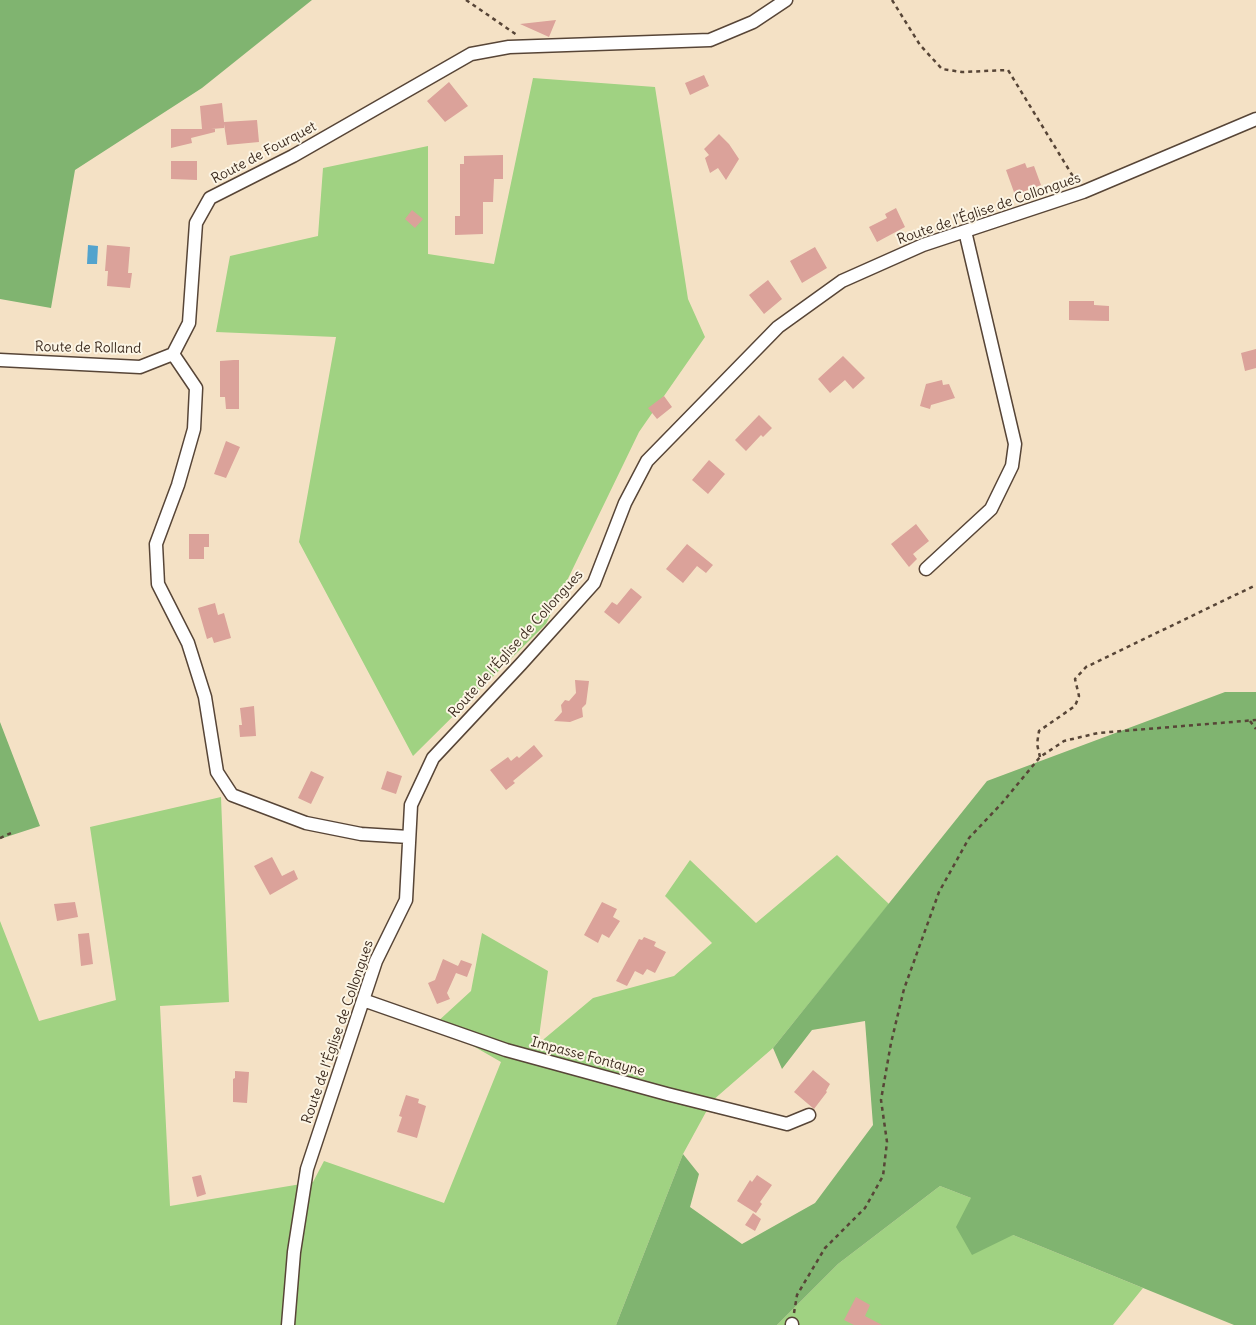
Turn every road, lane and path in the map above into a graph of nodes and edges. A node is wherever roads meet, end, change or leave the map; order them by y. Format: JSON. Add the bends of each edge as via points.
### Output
{"nodes":[{"id":1,"x":466,"y":0,"type":"edge"},
{"id":2,"x":786,"y":0,"type":"edge"},
{"id":3,"x":892,"y":0,"type":"edge"},
{"id":4,"x":532,"y":46,"type":"junction"},
{"id":5,"x":1256,"y":119,"type":"edge"},
{"id":6,"x":1083,"y":192,"type":"junction"},
{"id":7,"x":966,"y":231,"type":"junction"},
{"id":8,"x":173,"y":354,"type":"junction"},
{"id":9,"x":0,"y":360,"type":"edge"},
{"id":10,"x":926,"y":569,"type":"dead end"},
{"id":11,"x":1256,"y":585,"type":"edge"},
{"id":12,"x":1256,"y":720,"type":"edge"},
{"id":13,"x":1250,"y":721,"type":"junction"},
{"id":14,"x":1256,"y":729,"type":"edge"},
{"id":15,"x":1040,"y":757,"type":"junction"},
{"id":16,"x":11,"y":833,"type":"dead end"},
{"id":17,"x":410,"y":837,"type":"junction"},
{"id":18,"x":0,"y":838,"type":"edge"},
{"id":19,"x":363,"y":1000,"type":"junction"},
{"id":20,"x":809,"y":1115,"type":"dead end"},
{"id":21,"x":288,"y":1325,"type":"edge"},
{"id":22,"x":792,"y":1325,"type":"edge"}],
"edges":[{"from":1,"to":4,"type":"path"},
{"from":2,"to":4,"type":"street","name":"Route de Fourquet","via":[[752,22],[710,40]]},
{"from":3,"to":6,"type":"path","via":[[920,45],[942,69],[962,72],[1008,70]]},
{"from":4,"to":8,"type":"street","name":"Route de Fourquet","via":[[471,54],[293,156],[210,198],[196,223],[189,323]]},
{"from":5,"to":6,"type":"street","name":"Route de l’Église de Collongues"},
{"from":6,"to":7,"type":"street","name":"Route de l’Église de Collongues"},
{"from":7,"to":10,"type":"street","via":[[1015,444],[1012,466],[991,509]]},
{"from":7,"to":17,"type":"street","name":"Route de l’Église de Collongues","via":[[923,245],[842,281],[778,327],[647,461],[625,503],[594,583],[433,758],[411,805]]},
{"from":8,"to":9,"type":"street","name":"Route de Rolland","via":[[140,367]]},
{"from":8,"to":17,"type":"street","via":[[196,388],[194,429],[156,544],[158,584],[188,643],[205,697],[217,772],[232,795],[306,823],[360,834]]},
{"from":11,"to":15,"type":"path","via":[[1086,667],[1075,679],[1079,696],[1075,706],[1039,731]]},
{"from":12,"to":13,"type":"path"},
{"from":13,"to":14,"type":"path"},
{"from":13,"to":15,"type":"path","via":[[1098,733],[1064,741]]},
{"from":15,"to":22,"type":"path","via":[[969,838],[939,892],[904,989],[891,1043],[882,1100],[887,1142],[883,1176],[865,1208],[825,1248],[797,1295]]},
{"from":16,"to":18,"type":"path"},
{"from":17,"to":19,"type":"street","name":"Route de l’Église de Collongues","via":[[406,900],[376,961]]},
{"from":19,"to":20,"type":"street","name":"Impasse Fontayne","via":[[506,1050],[668,1094],[787,1124]]},
{"from":19,"to":21,"type":"street","name":"Route de l’Église de Collongues","via":[[307,1169],[294,1252]]}]}
